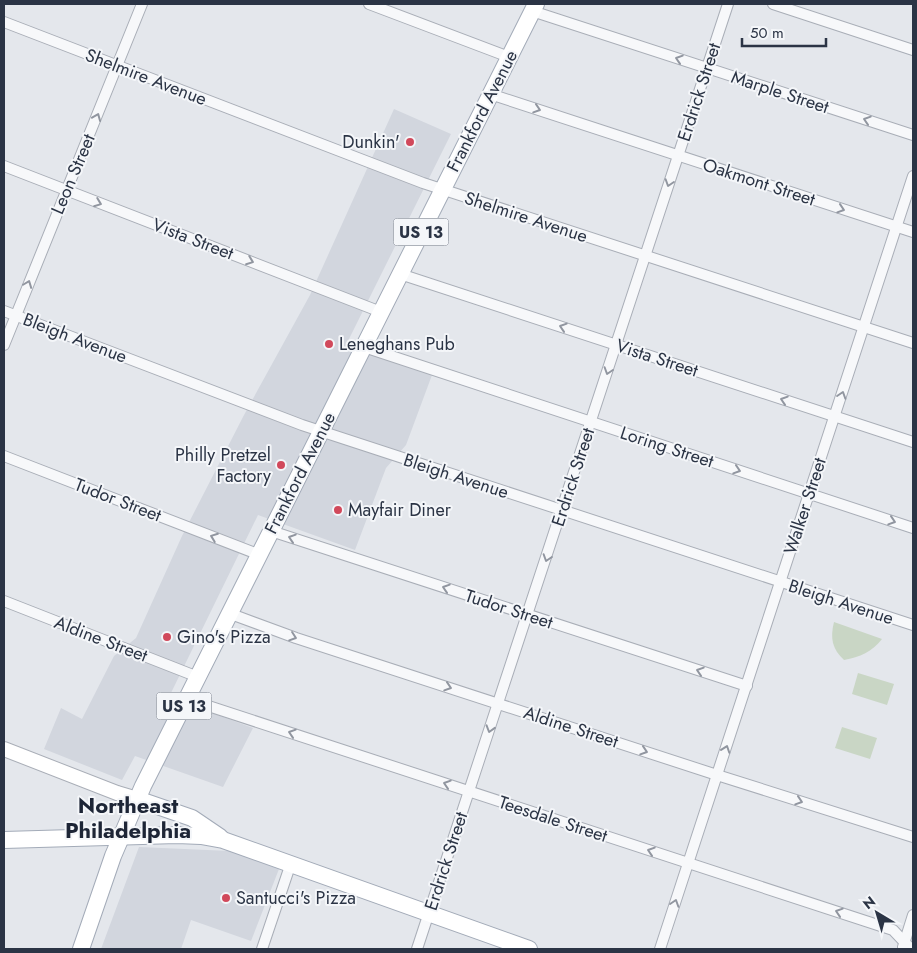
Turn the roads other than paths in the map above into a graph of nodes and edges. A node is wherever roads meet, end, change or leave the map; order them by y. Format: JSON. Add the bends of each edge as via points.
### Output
{"nodes":[{"id":1,"x":142,"y":4,"type":"edge"},
{"id":2,"x":369,"y":4,"type":"edge"},
{"id":3,"x":728,"y":4,"type":"edge"},
{"id":4,"x":773,"y":4,"type":"edge"},
{"id":5,"x":534,"y":7,"type":"edge"},
{"id":6,"x":4,"y":22,"type":"edge"},
{"id":7,"x":913,"y":50,"type":"edge"},
{"id":8,"x":509,"y":57,"type":"junction"},
{"id":9,"x":117,"y":65,"type":"junction"},
{"id":10,"x":708,"y":68,"type":"junction"},
{"id":11,"x":490,"y":94,"type":"junction"},
{"id":12,"x":913,"y":135,"type":"edge"},
{"id":13,"x":678,"y":156,"type":"junction"},
{"id":14,"x":4,"y":166,"type":"edge"},
{"id":15,"x":913,"y":176,"type":"edge"},
{"id":16,"x":443,"y":190,"type":"junction"},
{"id":17,"x":67,"y":191,"type":"junction"},
{"id":18,"x":896,"y":227,"type":"junction"},
{"id":19,"x":913,"y":232,"type":"edge"},
{"id":20,"x":646,"y":256,"type":"junction"},
{"id":21,"x":400,"y":274,"type":"junction"},
{"id":22,"x":4,"y":311,"type":"edge"},
{"id":23,"x":381,"y":312,"type":"junction"},
{"id":24,"x":16,"y":316,"type":"junction"},
{"id":25,"x":864,"y":327,"type":"junction"},
{"id":26,"x":913,"y":343,"type":"edge"},
{"id":27,"x":4,"y":345,"type":"edge"},
{"id":28,"x":617,"y":345,"type":"junction"},
{"id":29,"x":364,"y":347,"type":"junction"},
{"id":30,"x":835,"y":416,"type":"junction"},
{"id":31,"x":591,"y":422,"type":"junction"},
{"id":32,"x":321,"y":432,"type":"junction"},
{"id":33,"x":913,"y":442,"type":"edge"},
{"id":34,"x":4,"y":456,"type":"edge"},
{"id":35,"x":809,"y":494,"type":"junction"},
{"id":36,"x":561,"y":510,"type":"junction"},
{"id":37,"x":913,"y":528,"type":"edge"},
{"id":38,"x":271,"y":531,"type":"junction"},
{"id":39,"x":260,"y":555,"type":"junction"},
{"id":40,"x":780,"y":582,"type":"junction"},
{"id":41,"x":4,"y":602,"type":"edge"},
{"id":42,"x":231,"y":614,"type":"junction"},
{"id":43,"x":527,"y":615,"type":"junction"},
{"id":44,"x":913,"y":625,"type":"edge"},
{"id":45,"x":198,"y":677,"type":"junction"},
{"id":46,"x":747,"y":686,"type":"junction"},
{"id":47,"x":187,"y":699,"type":"junction"},
{"id":48,"x":498,"y":703,"type":"junction"},
{"id":49,"x":4,"y":749,"type":"edge"},
{"id":50,"x":717,"y":775,"type":"junction"},
{"id":51,"x":469,"y":791,"type":"junction"},
{"id":52,"x":137,"y":799,"type":"junction"},
{"id":53,"x":121,"y":836,"type":"junction"},
{"id":54,"x":913,"y":837,"type":"edge"},
{"id":55,"x":4,"y":840,"type":"edge"},
{"id":56,"x":224,"y":840,"type":"junction"},
{"id":57,"x":291,"y":863,"type":"junction"},
{"id":58,"x":688,"y":863,"type":"junction"},
{"id":59,"x":429,"y":913,"type":"junction"},
{"id":60,"x":913,"y":915,"type":"edge"},
{"id":61,"x":906,"y":947,"type":"edge"},
{"id":62,"x":81,"y":949,"type":"edge"},
{"id":63,"x":262,"y":949,"type":"edge"},
{"id":64,"x":417,"y":949,"type":"edge"},
{"id":65,"x":529,"y":949,"type":"edge"},
{"id":66,"x":660,"y":949,"type":"edge"}],
"edges":[{"from":1,"to":9,"type":"street","name":"Leon Street"},
{"from":2,"to":8,"type":"street"},
{"from":3,"to":10,"type":"street","name":"Erdrick Street"},
{"from":4,"to":7,"type":"street"},
{"from":5,"to":8,"type":"main road","name":"Frankford Avenue","number":"US 13"},
{"from":10,"to":5,"type":"street","name":"Marple Street","one_way":true},
{"from":6,"to":9,"type":"street","name":"Shelmire Avenue"},
{"from":8,"to":11,"type":"main road","name":"Frankford Avenue","number":"US 13"},
{"from":9,"to":16,"type":"street","name":"Shelmire Avenue"},
{"from":17,"to":9,"type":"street","name":"Leon Street","one_way":true},
{"from":12,"to":10,"type":"street","name":"Marple Street","one_way":true},
{"from":10,"to":13,"type":"street","name":"Erdrick Street"},
{"from":11,"to":13,"type":"street","name":"Oakmont Street","one_way":true},
{"from":11,"to":16,"type":"main road","name":"Frankford Avenue","number":"US 13"},
{"from":13,"to":18,"type":"street","name":"Oakmont Street","one_way":true},
{"from":13,"to":20,"type":"street","name":"Erdrick Street","one_way":true},
{"from":14,"to":17,"type":"street","name":"Vista Street"},
{"from":15,"to":18,"type":"street","name":"Walker Street"},
{"from":16,"to":20,"type":"street","name":"Shelmire Avenue"},
{"from":16,"to":21,"type":"main road","name":"Frankford Avenue","number":"US 13"},
{"from":17,"to":23,"type":"street","name":"Vista Street","one_way":true},
{"from":24,"to":17,"type":"street","name":"Leon Street","one_way":true},
{"from":18,"to":19,"type":"street","name":"Oakmont Street"},
{"from":18,"to":25,"type":"street","name":"Walker Street"},
{"from":20,"to":25,"type":"street","name":"Shelmire Avenue"},
{"from":20,"to":28,"type":"street","name":"Erdrick Street"},
{"from":21,"to":23,"type":"main road","name":"Frankford Avenue","number":"US 13"},
{"from":28,"to":21,"type":"street","name":"Vista Street","one_way":true},
{"from":22,"to":24,"type":"street","name":"Bleigh Avenue"},
{"from":23,"to":29,"type":"main road","name":"Frankford Avenue","number":"US 13"},
{"from":24,"to":27,"type":"street","name":"Leon Street"},
{"from":24,"to":32,"type":"street","name":"Bleigh Avenue"},
{"from":25,"to":26,"type":"street","name":"Shelmire Avenue"},
{"from":30,"to":25,"type":"street","name":"Walker Street","one_way":true},
{"from":30,"to":28,"type":"street","name":"Vista Street","one_way":true},
{"from":28,"to":31,"type":"street","name":"Erdrick Street","one_way":true},
{"from":29,"to":31,"type":"street","name":"Loring Street"},
{"from":29,"to":32,"type":"main road","name":"Frankford Avenue","number":"US 13"},
{"from":30,"to":33,"type":"street","name":"Vista Street"},
{"from":30,"to":35,"type":"street","name":"Walker Street"},
{"from":31,"to":35,"type":"street","name":"Loring Street","one_way":true},
{"from":31,"to":36,"type":"street","name":"Erdrick Street"},
{"from":32,"to":36,"type":"street","name":"Bleigh Avenue"},
{"from":32,"to":38,"type":"main road","name":"Frankford Avenue","number":"US 13"},
{"from":39,"to":34,"type":"street","name":"Tudor Street","one_way":true},
{"from":35,"to":37,"type":"street","name":"Loring Street","one_way":true},
{"from":35,"to":40,"type":"street","name":"Walker Street"},
{"from":36,"to":40,"type":"street","name":"Bleigh Avenue"},
{"from":36,"to":43,"type":"street","name":"Erdrick Street","one_way":true},
{"from":38,"to":39,"type":"main road","name":"Frankford Avenue","number":"US 13"},
{"from":43,"to":38,"type":"street","name":"Tudor Street","one_way":true},
{"from":39,"to":42,"type":"main road","name":"Frankford Avenue","number":"US 13"},
{"from":40,"to":44,"type":"street","name":"Bleigh Avenue"},
{"from":40,"to":46,"type":"street","name":"Walker Street"},
{"from":41,"to":45,"type":"street","name":"Aldine Street"},
{"from":42,"to":45,"type":"main road","name":"Frankford Avenue","number":"US 13"},
{"from":42,"to":48,"type":"street","name":"Aldine Street","one_way":true},
{"from":46,"to":43,"type":"street","name":"Tudor Street","one_way":true},
{"from":43,"to":48,"type":"street","name":"Erdrick Street"},
{"from":45,"to":47,"type":"main road","name":"Frankford Avenue","number":"US 13"},
{"from":50,"to":46,"type":"street","name":"Walker Street","one_way":true},
{"from":51,"to":47,"type":"street","name":"Teesdale Street","one_way":true},
{"from":47,"to":52,"type":"main road","name":"Frankford Avenue","number":"US 13"},
{"from":48,"to":50,"type":"street","name":"Aldine Street","one_way":true},
{"from":48,"to":51,"type":"street","name":"Erdrick Street","one_way":true},
{"from":49,"to":52,"type":"street"},
{"from":50,"to":54,"type":"street","name":"Aldine Street","one_way":true},
{"from":50,"to":58,"type":"street","name":"Walker Street"},
{"from":58,"to":51,"type":"street","name":"Teesdale Street","one_way":true},
{"from":51,"to":59,"type":"street","name":"Erdrick Street"},
{"from":52,"to":53,"type":"main road","name":"Frankford Avenue","number":"US 13"},
{"from":52,"to":56,"type":"main road","via":[[192,818]]},
{"from":53,"to":55,"type":"main road"},
{"from":53,"to":56,"type":"main road","via":[[189,835]]},
{"from":53,"to":62,"type":"main road","name":"Frankford Avenue","number":"US 13"},
{"from":56,"to":57,"type":"main road"},
{"from":57,"to":59,"type":"main road"},
{"from":57,"to":63,"type":"street"},
{"from":61,"to":58,"type":"street","name":"Teesdale Street","one_way":true,"via":[[893,930]]},
{"from":66,"to":58,"type":"street","name":"Walker Street","one_way":true},
{"from":59,"to":64,"type":"street","name":"Erdrick Street"},
{"from":59,"to":65,"type":"main road"},
{"from":60,"to":61,"type":"street"}]}
